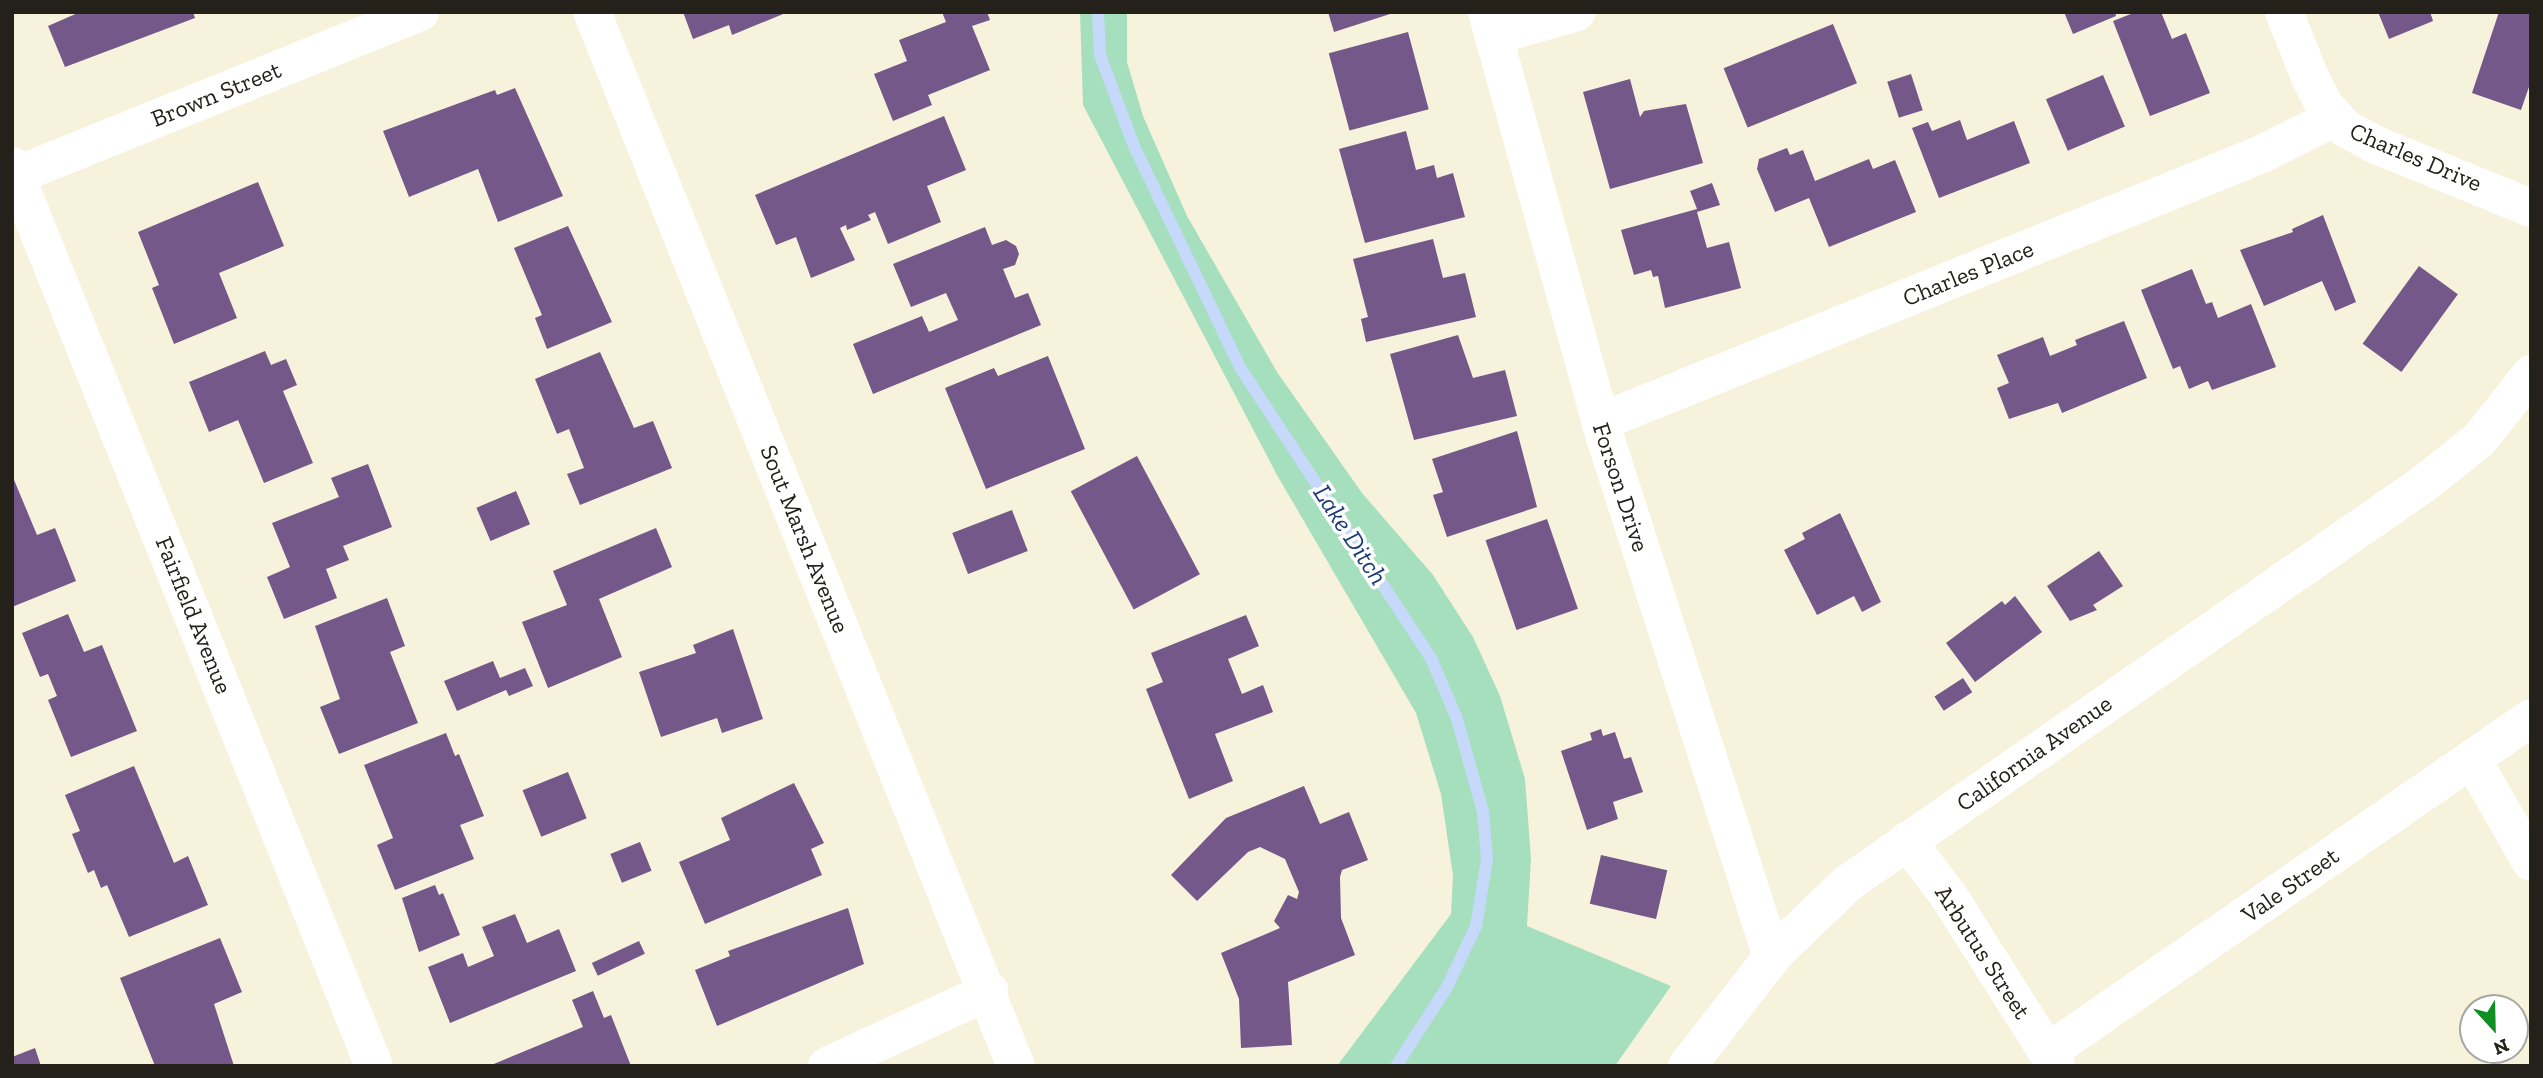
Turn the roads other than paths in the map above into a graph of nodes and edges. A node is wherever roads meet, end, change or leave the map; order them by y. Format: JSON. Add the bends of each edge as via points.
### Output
{"nodes":[{"id":1,"x":420,"y":12,"type":"edge"},
{"id":2,"x":592,"y":12,"type":"edge"},
{"id":3,"x":1577,"y":12,"type":"edge"},
{"id":4,"x":2284,"y":12,"type":"edge"},
{"id":5,"x":1490,"y":24,"type":"edge"},
{"id":6,"x":2334,"y":118,"type":"junction"},
{"id":7,"x":13,"y":173,"type":"edge"},
{"id":8,"x":2531,"y":208,"type":"edge"},
{"id":9,"x":2531,"y":374,"type":"edge"},
{"id":10,"x":1600,"y":422,"type":"junction"},
{"id":11,"x":2531,"y":718,"type":"edge"},
{"id":12,"x":2472,"y":759,"type":"junction"},
{"id":13,"x":1907,"y":841,"type":"junction"},
{"id":14,"x":2531,"y":862,"type":"edge"},
{"id":15,"x":1772,"y":957,"type":"junction"},
{"id":16,"x":989,"y":991,"type":"junction"},
{"id":17,"x":2052,"y":1059,"type":"edge"},
{"id":18,"x":374,"y":1066,"type":"edge"},
{"id":19,"x":827,"y":1066,"type":"edge"},
{"id":20,"x":1016,"y":1066,"type":"edge"},
{"id":21,"x":1687,"y":1066,"type":"edge"}],
"edges":[{"from":1,"to":7,"type":"street","name":"Brown Street"},
{"from":2,"to":16,"type":"street","name":"Sout Marsh Avenue"},
{"from":3,"to":5,"type":"street"},
{"from":4,"to":6,"type":"street","name":"Charles Drive","via":[[2310,77]]},
{"from":5,"to":10,"type":"street","name":"Forson Drive"},
{"from":6,"to":8,"type":"street","name":"Charles Drive","via":[[2376,145]]},
{"from":6,"to":10,"type":"street","name":"Charles Place","via":[[2262,154]]},
{"from":7,"to":18,"type":"street","name":"Fairfield Avenue"},
{"from":9,"to":13,"type":"street","name":"California Avenue","via":[[2479,440],[2422,485]]},
{"from":10,"to":15,"type":"street","name":"Forson Drive"},
{"from":11,"to":12,"type":"street","name":"Vale Street"},
{"from":12,"to":14,"type":"street"},
{"from":12,"to":17,"type":"street","name":"Vale Street"},
{"from":13,"to":15,"type":"street","name":"California Avenue","via":[[1839,890]]},
{"from":13,"to":17,"type":"street","name":"Arbutus Street","via":[[1948,895]]},
{"from":15,"to":21,"type":"street","name":"California Avenue"},
{"from":16,"to":19,"type":"street"},
{"from":16,"to":20,"type":"street","name":"Sout Marsh Avenue"}]}
